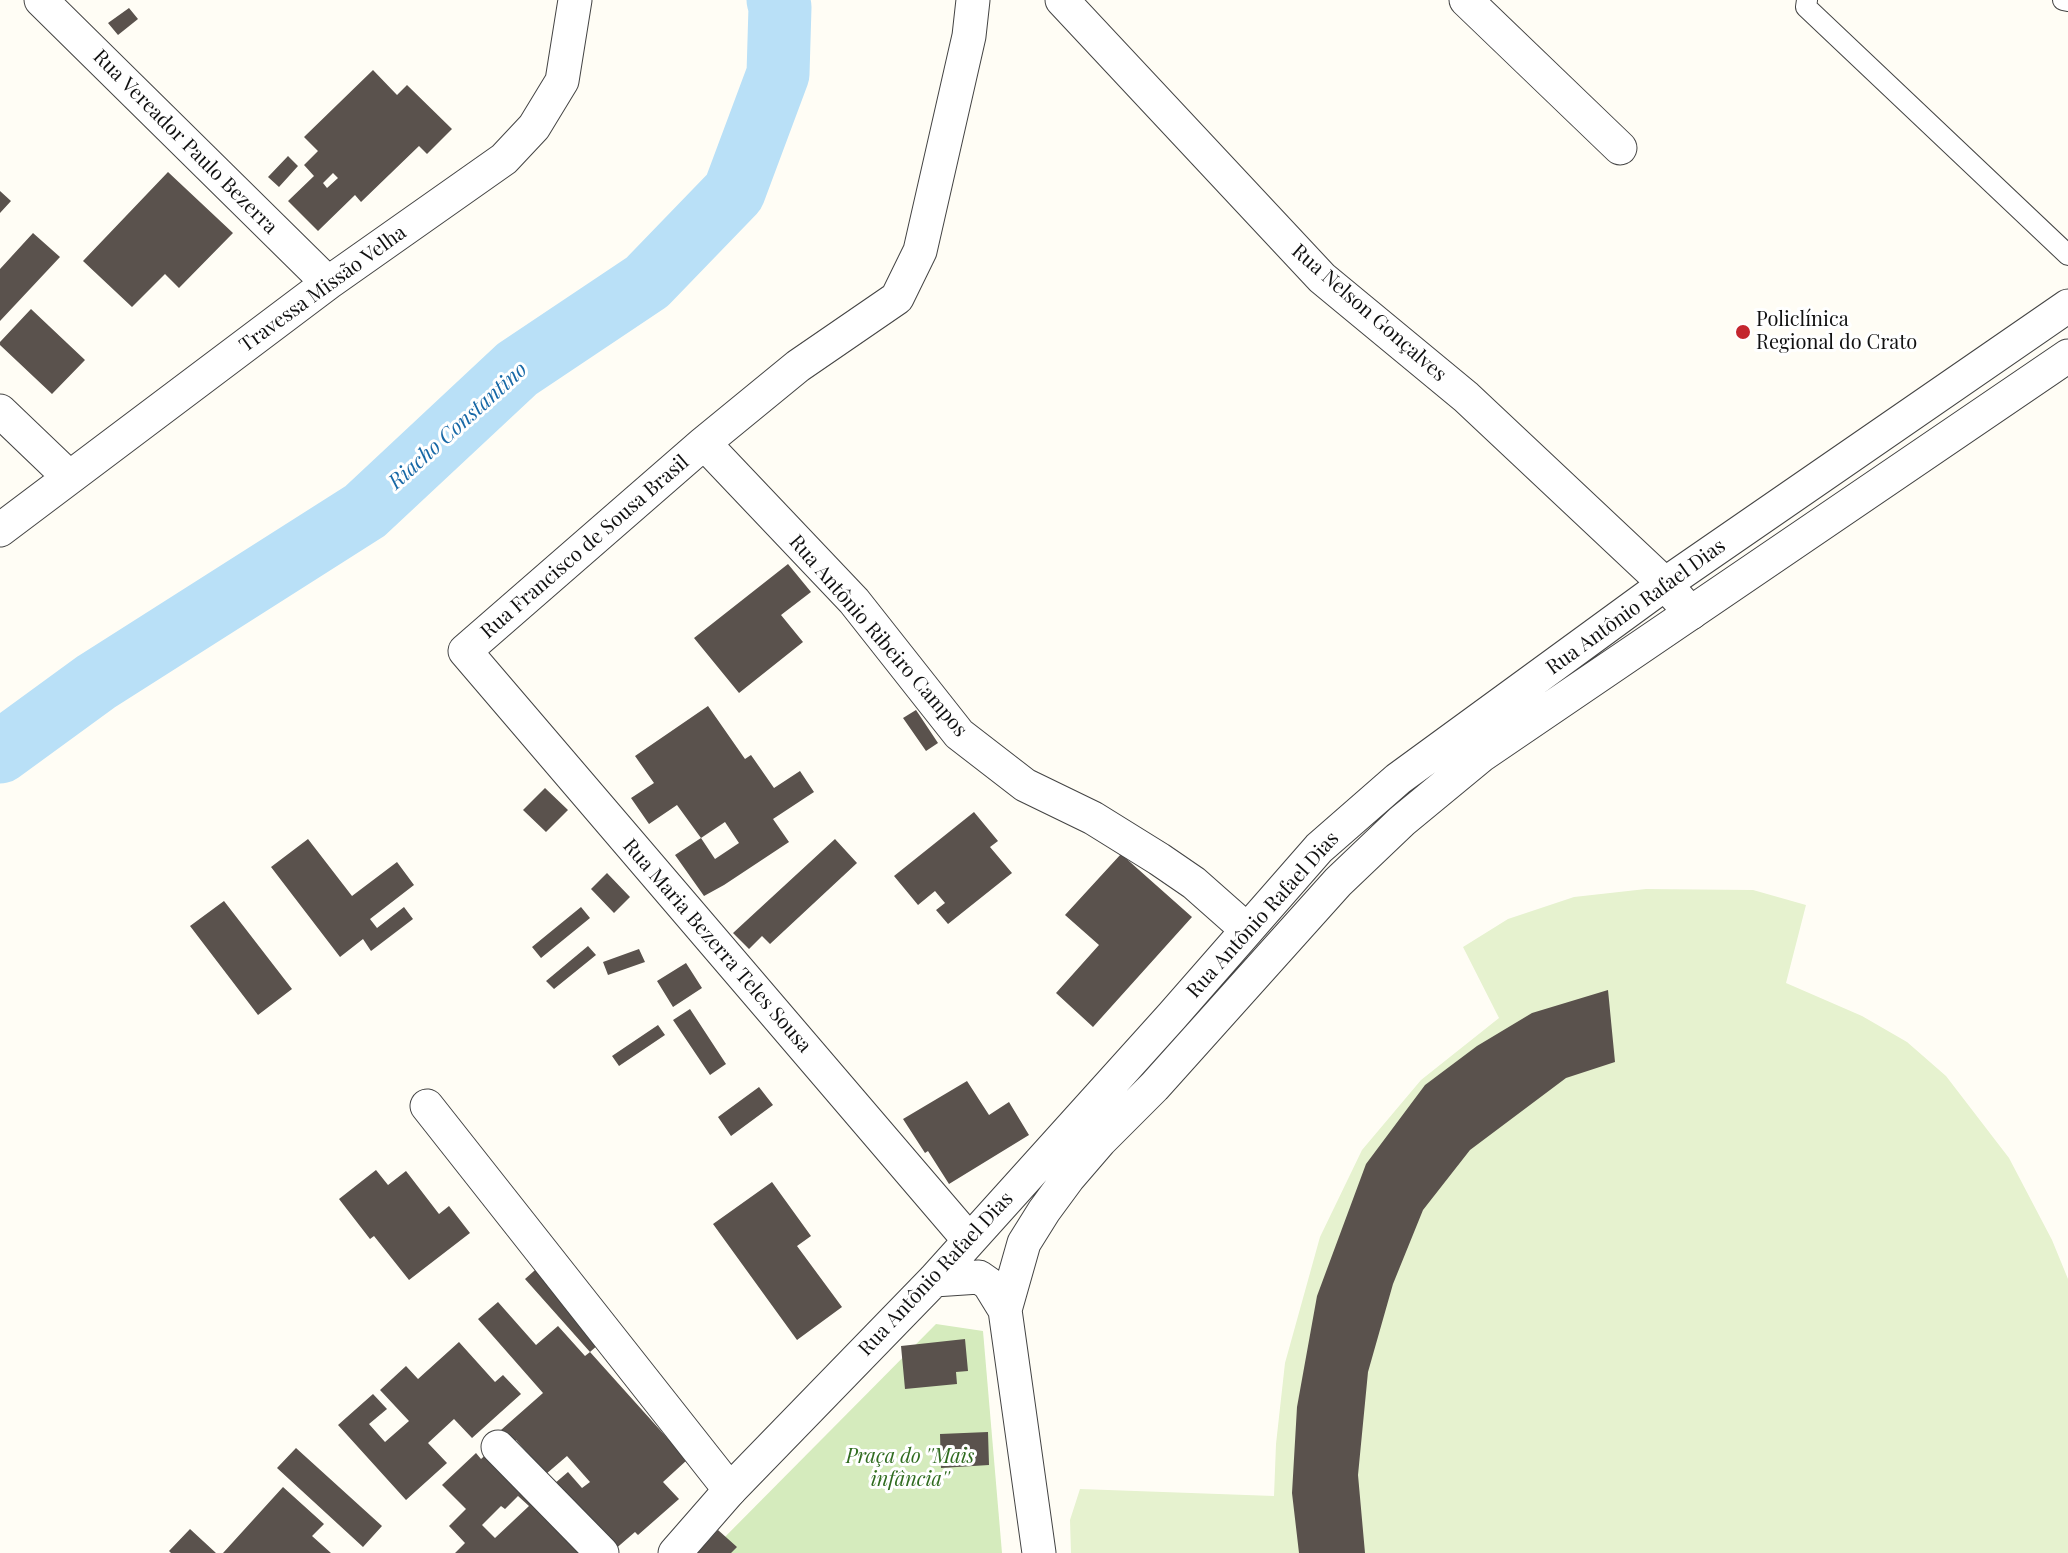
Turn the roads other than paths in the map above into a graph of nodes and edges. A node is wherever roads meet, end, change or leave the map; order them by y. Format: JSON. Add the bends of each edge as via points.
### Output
{"nodes":[{"id":1,"x":41,"y":0,"type":"edge"},
{"id":2,"x":575,"y":0,"type":"edge"},
{"id":3,"x":973,"y":0,"type":"edge"},
{"id":4,"x":1062,"y":0,"type":"edge"},
{"id":5,"x":1466,"y":0,"type":"edge"},
{"id":6,"x":1807,"y":0,"type":"edge"},
{"id":7,"x":2064,"y":0,"type":"edge"},
{"id":8,"x":2068,"y":2,"type":"edge"},
{"id":9,"x":1620,"y":148,"type":"dead end"},
{"id":10,"x":2068,"y":255,"type":"edge"},
{"id":11,"x":328,"y":283,"type":"junction"},
{"id":12,"x":2068,"y":306,"type":"edge"},
{"id":13,"x":2068,"y":356,"type":"edge"},
{"id":14,"x":0,"y":411,"type":"edge"},
{"id":15,"x":704,"y":443,"type":"junction"},
{"id":16,"x":69,"y":477,"type":"junction"},
{"id":17,"x":0,"y":530,"type":"edge"},
{"id":18,"x":1665,"y":585,"type":"junction"},
{"id":19,"x":1691,"y":613,"type":"junction"},
{"id":20,"x":465,"y":651,"type":"joint"},
{"id":21,"x":1246,"y":929,"type":"junction"},
{"id":22,"x":1172,"y":1016,"type":"junction"},
{"id":23,"x":1199,"y":1036,"type":"junction"},
{"id":24,"x":427,"y":1106,"type":"dead end"},
{"id":25,"x":969,"y":1240,"type":"junction"},
{"id":26,"x":934,"y":1280,"type":"junction"},
{"id":27,"x":1005,"y":1310,"type":"junction"},
{"id":28,"x":498,"y":1447,"type":"dead end"},
{"id":29,"x":730,"y":1490,"type":"junction"},
{"id":30,"x":602,"y":1553,"type":"edge"},
{"id":31,"x":675,"y":1553,"type":"edge"},
{"id":32,"x":1039,"y":1553,"type":"edge"}],
"edges":[{"from":1,"to":11,"type":"street","name":"Rua Vereador Paulo Bezerra"},
{"from":2,"to":11,"type":"street","name":"Travessa Missão Velha","via":[[562,81],[534,127],[504,159]]},
{"from":3,"to":15,"type":"street","name":"Rua Francisco de Sousa Brasil","via":[[969,36],[920,251],[897,298],[798,366]]},
{"from":4,"to":18,"type":"street","name":"Rua Nelson Gonçalves","via":[[1322,278],[1466,397]]},
{"from":5,"to":9,"type":"street"},
{"from":6,"to":10,"type":"lane","via":[[1806,7]]},
{"from":7,"to":8,"type":"lane"},
{"from":11,"to":16,"type":"street","name":"Travessa Missão Velha"},
{"from":12,"to":18,"type":"street","name":"Rua Antônio Rafael Dias"},
{"from":13,"to":19,"type":"street","name":"Rua Antônio Rafael Dias"},
{"from":14,"to":16,"type":"street"},
{"from":15,"to":20,"type":"street","name":"Rua Francisco de Sousa Brasil"},
{"from":15,"to":21,"type":"street","name":"Rua Antônio Ribeiro Campos","via":[[854,601],[959,734],[1025,785],[1093,818],[1159,859],[1194,883]]},
{"from":16,"to":17,"type":"street","name":"Travessa Missão Velha"},
{"from":18,"to":19,"type":"street","name":"Rua Nelson Gonçalves"},
{"from":18,"to":21,"type":"street","name":"Rua Antônio Rafael Dias","via":[[1398,779],[1319,848]]},
{"from":19,"to":23,"type":"street","name":"Rua Antônio Rafael Dias","via":[[1482,755],[1402,821],[1338,882]]},
{"from":20,"to":25,"type":"street","name":"Rua Maria Bezerra Teles Sousa"},
{"from":21,"to":22,"type":"street","name":"Rua Antônio Rafael Dias"},
{"from":22,"to":23,"type":"street"},
{"from":22,"to":25,"type":"street","name":"Rua Antônio Rafael Dias"},
{"from":23,"to":27,"type":"street","name":"Rua Antônio Rafael Dias","via":[[1100,1141],[1044,1211],[1024,1244]]},
{"from":24,"to":29,"type":"street"},
{"from":25,"to":26,"type":"street","name":"Rua Antônio Rafael Dias"},
{"from":26,"to":27,"type":"street","via":[[979,1277]]},
{"from":26,"to":29,"type":"street","name":"Rua Antônio Rafael Dias"},
{"from":27,"to":32,"type":"street","name":"Rua Antônio Rafael Dias"},
{"from":28,"to":30,"type":"street"},
{"from":29,"to":31,"type":"street","name":"Rua Antônio Rafael Dias"}]}
